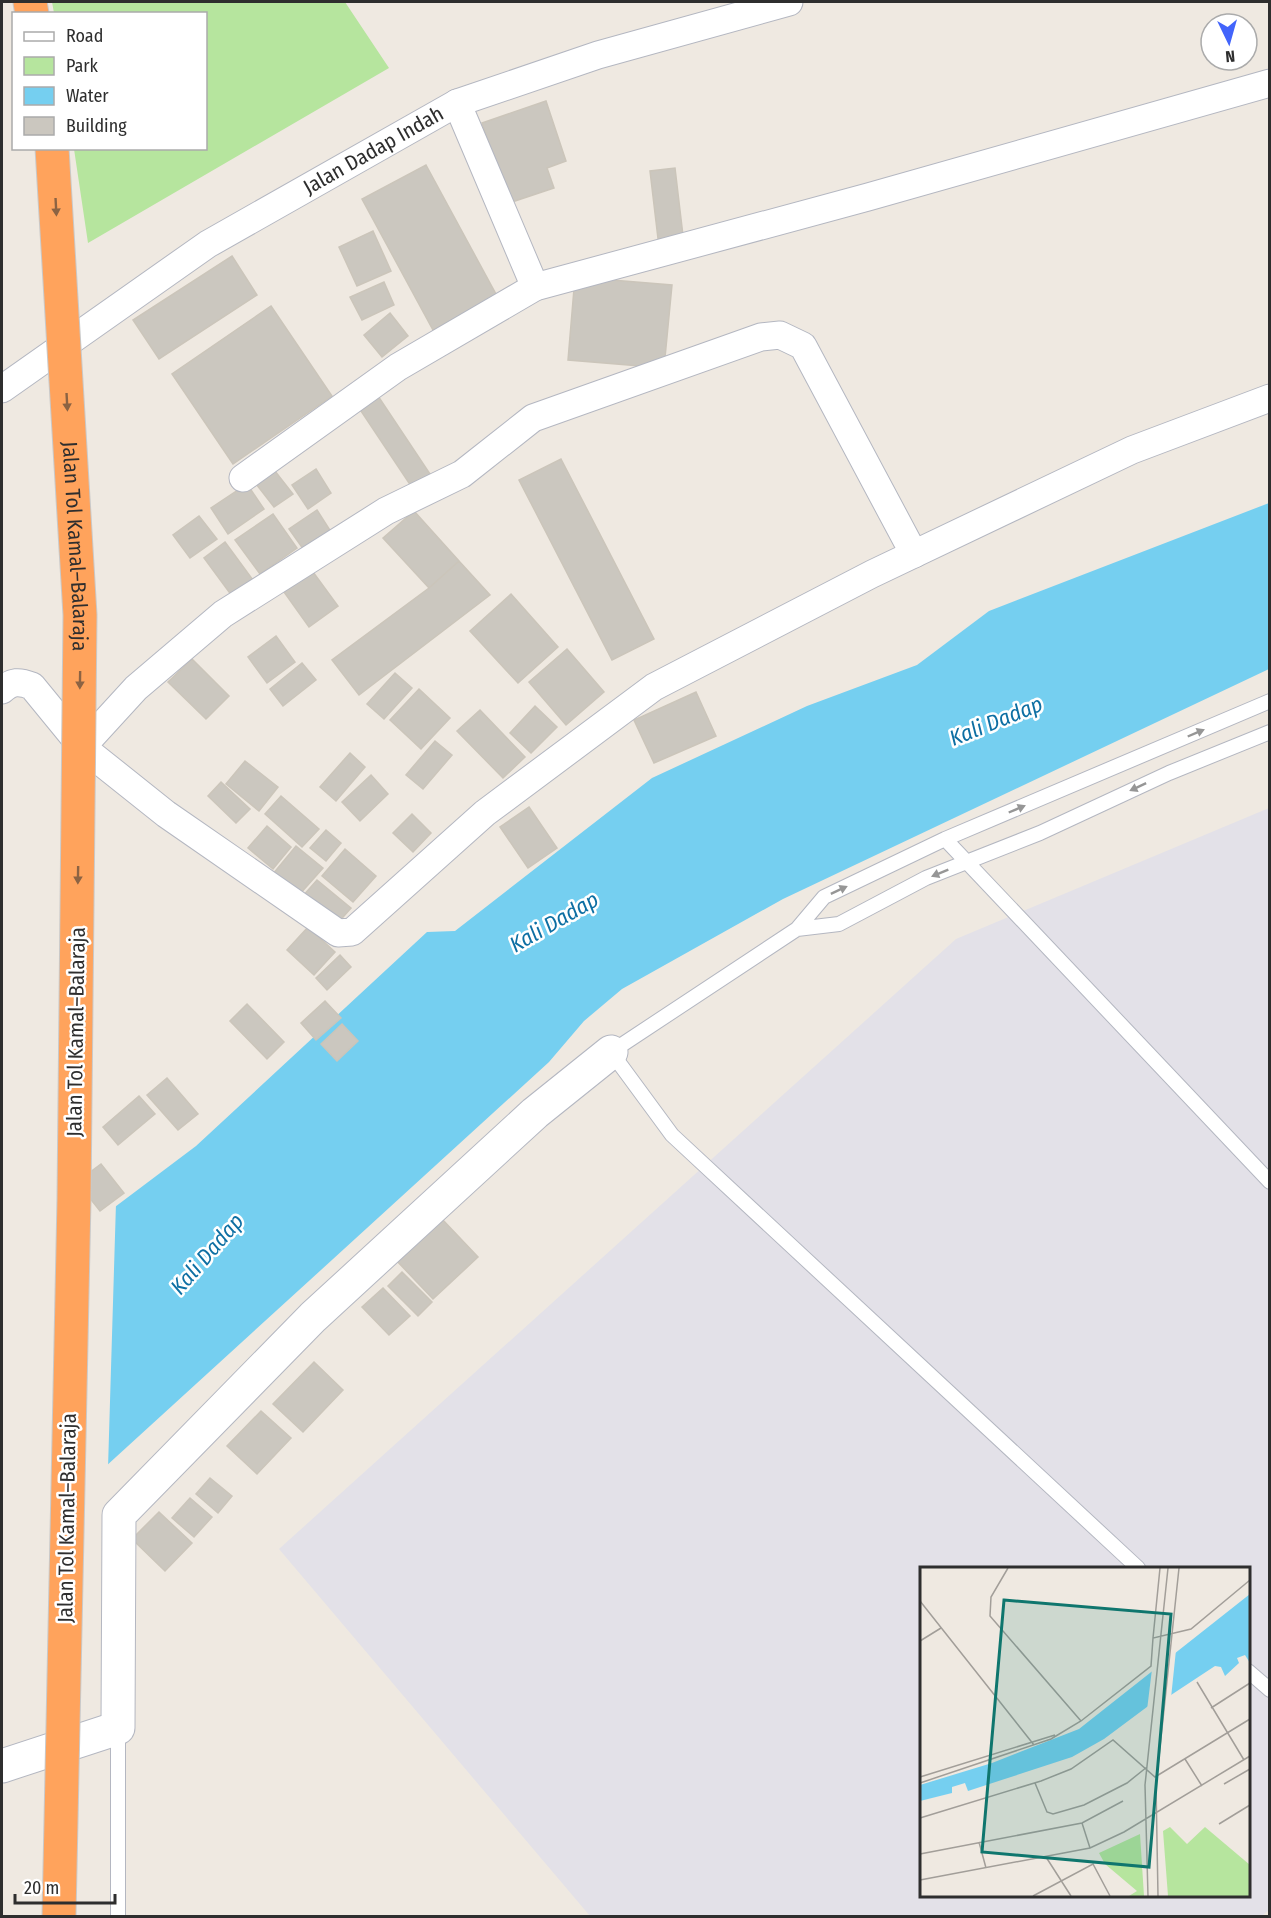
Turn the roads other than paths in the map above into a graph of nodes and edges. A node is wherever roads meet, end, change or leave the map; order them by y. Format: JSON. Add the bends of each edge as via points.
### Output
{"nodes":[{"id":1,"x":785,"y":2,"type":"edge"},
{"id":2,"x":1269,"y":83,"type":"edge"},
{"id":3,"x":457,"y":103,"type":"junction"},
{"id":4,"x":52,"y":150,"type":"edge"},
{"id":5,"x":535,"y":287,"type":"junction"},
{"id":6,"x":2,"y":389,"type":"edge"},
{"id":7,"x":1269,"y":398,"type":"edge"},
{"id":8,"x":243,"y":478,"type":"dead end"},
{"id":9,"x":914,"y":554,"type":"junction"},
{"id":10,"x":2,"y":690,"type":"edge"},
{"id":11,"x":1269,"y":701,"type":"edge"},
{"id":12,"x":1269,"y":732,"type":"edge"},
{"id":13,"x":82,"y":747,"type":"junction"},
{"id":14,"x":945,"y":839,"type":"junction"},
{"id":15,"x":967,"y":862,"type":"junction"},
{"id":16,"x":797,"y":929,"type":"junction"},
{"id":17,"x":611,"y":1052,"type":"junction"},
{"id":18,"x":1269,"y":1182,"type":"edge"},
{"id":19,"x":1136,"y":1567,"type":"edge"},
{"id":20,"x":1250,"y":1673,"type":"edge"},
{"id":21,"x":1269,"y":1690,"type":"edge"},
{"id":22,"x":118,"y":1728,"type":"junction"},
{"id":23,"x":2,"y":1766,"type":"edge"},
{"id":24,"x":58,"y":1917,"type":"edge"},
{"id":25,"x":118,"y":1917,"type":"edge"}],
"edges":[{"from":1,"to":3,"type":"street","name":"Jalan Dadap Indah","via":[[598,55]]},
{"from":2,"to":5,"type":"street"},
{"from":3,"to":5,"type":"street"},
{"from":3,"to":6,"type":"street","name":"Jalan Dadap Indah","via":[[208,244]]},
{"from":4,"to":24,"type":"highway","name":"Jalan Tol Kamal–Balaraja","one_way":true,"bridge":true,"via":[[80,615],[74,1199]]},
{"from":5,"to":8,"type":"street","via":[[398,367]]},
{"from":7,"to":9,"type":"street","via":[[1132,450]]},
{"from":9,"to":13,"type":"street","via":[[654,687],[485,813],[352,932],[338,933],[332,929],[166,814]]},
{"from":9,"to":13,"type":"street","via":[[802,346],[780,335],[761,337],[533,418],[462,474],[386,511],[223,614],[136,688]]},
{"from":10,"to":13,"type":"street","via":[[12,682],[32,686]]},
{"from":14,"to":11,"type":"lane","one_way":true},
{"from":12,"to":15,"type":"lane","one_way":true},
{"from":14,"to":15,"type":"lane"},
{"from":16,"to":14,"type":"lane","one_way":true,"via":[[824,897]]},
{"from":15,"to":16,"type":"lane","one_way":true,"via":[[926,878],[839,924]]},
{"from":15,"to":18,"type":"lane"},
{"from":16,"to":17,"type":"lane"},
{"from":17,"to":19,"type":"lane","via":[[672,1135]]},
{"from":17,"to":22,"type":"street","via":[[535,1113],[313,1317],[119,1515]]},
{"from":20,"to":21,"type":"lane"},
{"from":22,"to":23,"type":"street"},
{"from":22,"to":25,"type":"lane"}]}
